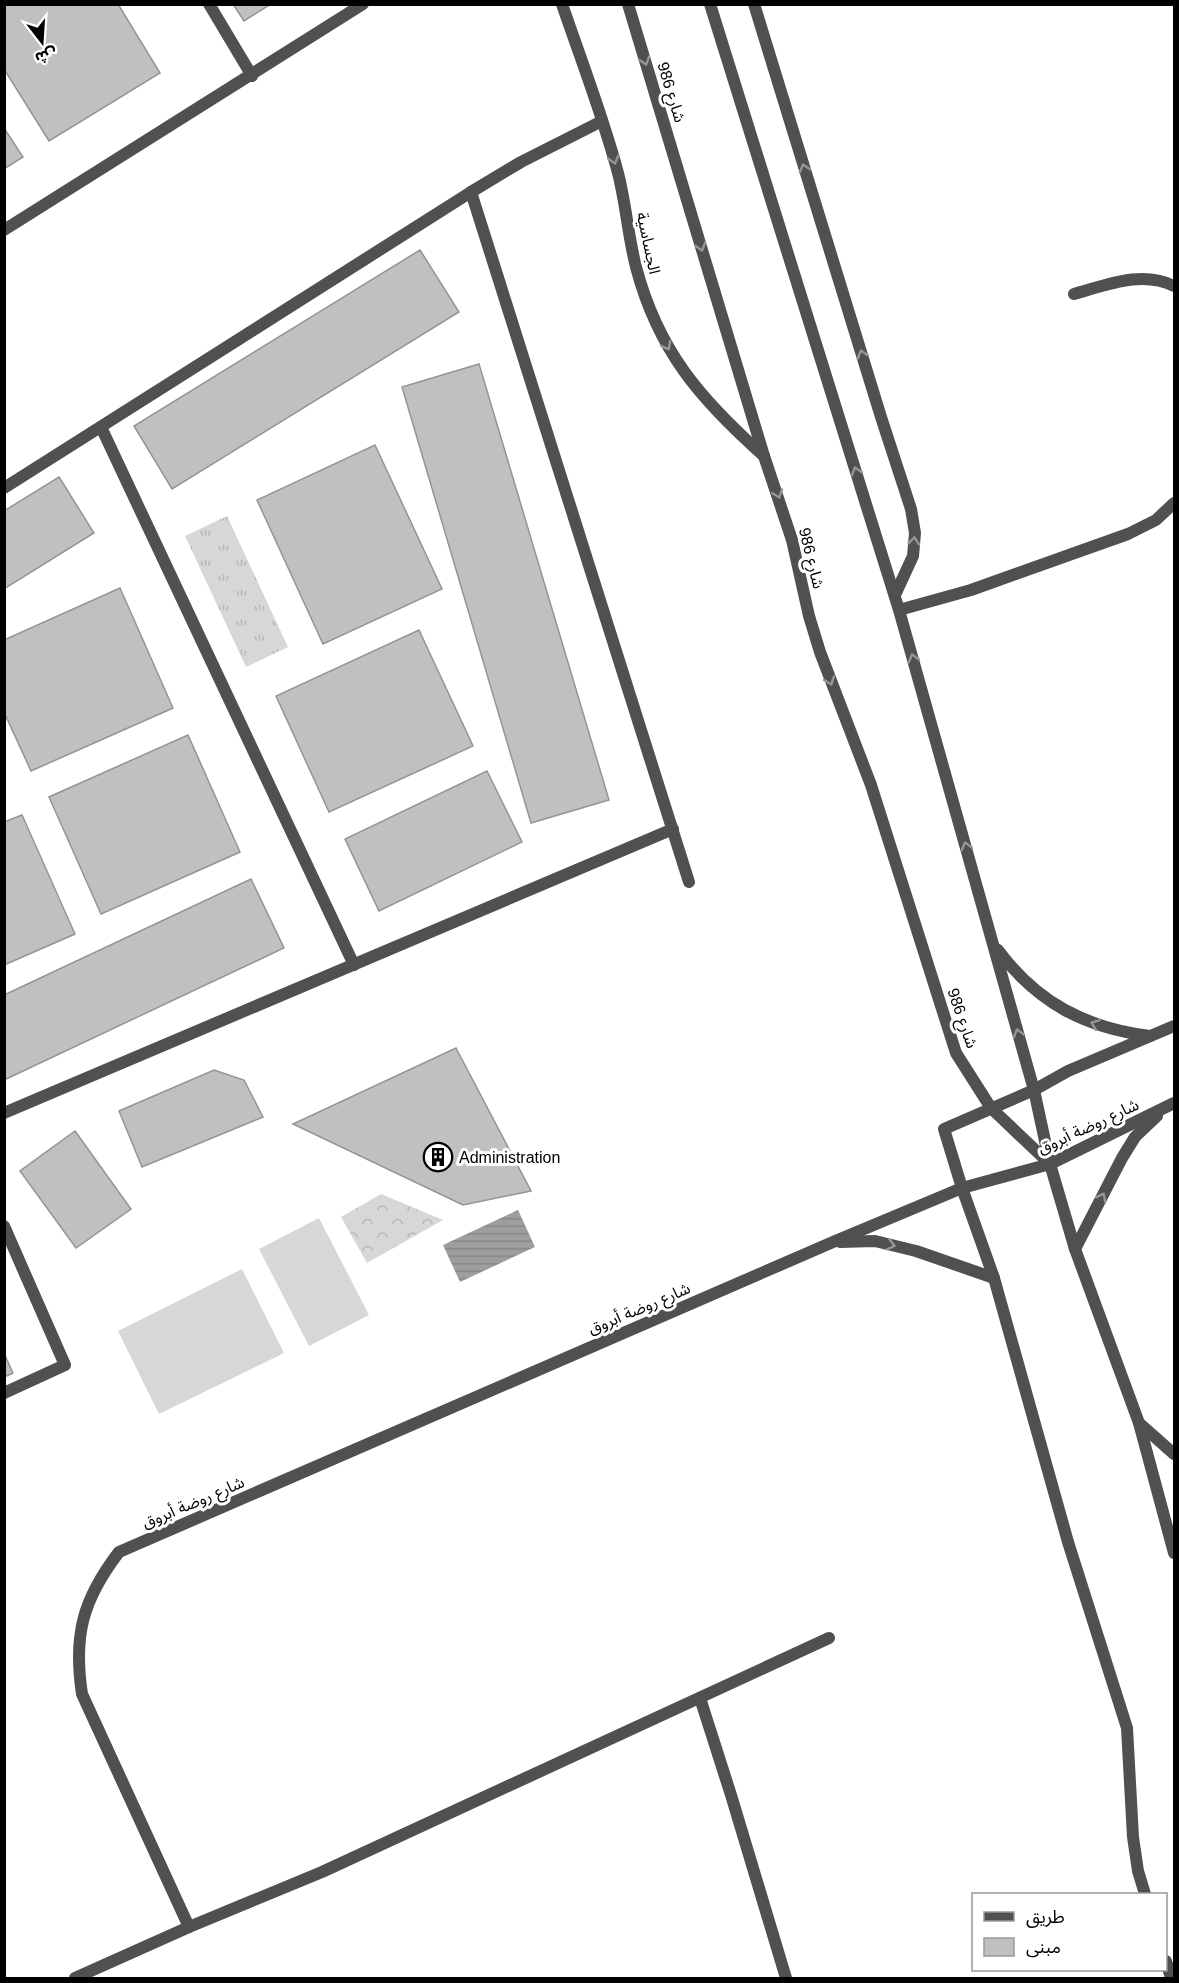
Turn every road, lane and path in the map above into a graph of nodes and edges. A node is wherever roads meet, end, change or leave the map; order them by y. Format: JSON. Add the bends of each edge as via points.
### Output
{"nodes":[{"id":1,"x":209,"y":4,"type":"edge"},
{"id":2,"x":363,"y":4,"type":"edge"},
{"id":3,"x":562,"y":4,"type":"edge"},
{"id":4,"x":628,"y":4,"type":"edge"},
{"id":5,"x":710,"y":4,"type":"edge"},
{"id":6,"x":754,"y":4,"type":"edge"},
{"id":7,"x":252,"y":76,"type":"junction"},
{"id":8,"x":602,"y":121,"type":"junction"},
{"id":9,"x":471,"y":192,"type":"junction"},
{"id":10,"x":4,"y":230,"type":"edge"},
{"id":11,"x":1174,"y":286,"type":"edge"},
{"id":12,"x":1074,"y":294,"type":"dead end"},
{"id":13,"x":101,"y":427,"type":"junction"},
{"id":14,"x":764,"y":456,"type":"junction"},
{"id":15,"x":4,"y":488,"type":"edge"},
{"id":16,"x":1174,"y":503,"type":"edge"},
{"id":17,"x":895,"y":596,"type":"junction"},
{"id":18,"x":899,"y":610,"type":"junction"},
{"id":19,"x":673,"y":830,"type":"junction"},
{"id":20,"x":689,"y":882,"type":"dead end"},
{"id":21,"x":993,"y":942,"type":"junction"},
{"id":22,"x":354,"y":965,"type":"junction"},
{"id":23,"x":1174,"y":1026,"type":"edge"},
{"id":24,"x":1152,"y":1036,"type":"junction"},
{"id":25,"x":1034,"y":1090,"type":"junction"},
{"id":26,"x":1171,"y":1105,"type":"edge"},
{"id":27,"x":992,"y":1108,"type":"junction"},
{"id":28,"x":4,"y":1113,"type":"edge"},
{"id":29,"x":1050,"y":1164,"type":"junction"},
{"id":30,"x":962,"y":1188,"type":"junction"},
{"id":31,"x":4,"y":1226,"type":"edge"},
{"id":32,"x":833,"y":1242,"type":"junction"},
{"id":33,"x":1075,"y":1249,"type":"junction"},
{"id":34,"x":994,"y":1278,"type":"junction"},
{"id":35,"x":4,"y":1394,"type":"edge"},
{"id":36,"x":1139,"y":1423,"type":"junction"},
{"id":37,"x":1174,"y":1454,"type":"edge"},
{"id":38,"x":1174,"y":1553,"type":"edge"},
{"id":39,"x":829,"y":1638,"type":"dead end"},
{"id":40,"x":700,"y":1698,"type":"junction"},
{"id":41,"x":1145,"y":1893,"type":"edge"},
{"id":42,"x":189,"y":1927,"type":"junction"},
{"id":43,"x":75,"y":1978,"type":"edge"},
{"id":44,"x":786,"y":1978,"type":"edge"}],
"edges":[{"from":1,"to":7,"type":"street"},
{"from":2,"to":7,"type":"street"},
{"from":3,"to":8,"type":"street","name":"الجساسية"},
{"from":4,"to":14,"type":"street","name":"شارع 986","one_way":true},
{"from":17,"to":5,"type":"street","one_way":true},
{"from":17,"to":6,"type":"street","one_way":true,"via":[[912,556],[915,533],[911,508]]},
{"from":7,"to":10,"type":"street"},
{"from":8,"to":9,"type":"street"},
{"from":8,"to":14,"type":"street","name":"الجساسية","one_way":true,"via":[[618,174],[645,299],[659,331],[697,391]]},
{"from":9,"to":13,"type":"street"},
{"from":9,"to":19,"type":"street"},
{"from":11,"to":12,"type":"street","via":[[1140,278]]},
{"from":13,"to":15,"type":"street"},
{"from":13,"to":22,"type":"street"},
{"from":14,"to":27,"type":"street","name":"شارع 986","one_way":true,"via":[[792,540],[820,652],[871,785],[952,1042]]},
{"from":16,"to":18,"type":"street","via":[[1156,520],[1128,534],[971,590]]},
{"from":17,"to":18,"type":"street"},
{"from":21,"to":18,"type":"street","one_way":true},
{"from":19,"to":20,"type":"street"},
{"from":19,"to":22,"type":"street"},
{"from":24,"to":21,"type":"street","one_way":true,"via":[[1099,1026],[1050,1002],[1028,985]]},
{"from":25,"to":21,"type":"street","one_way":true},
{"from":22,"to":28,"type":"street"},
{"from":23,"to":24,"type":"street"},
{"from":24,"to":25,"type":"street","via":[[1068,1071]]},
{"from":25,"to":27,"type":"street"},
{"from":25,"to":29,"type":"street"},
{"from":26,"to":29,"type":"street","name":"شارع روضة أبروق"},
{"from":33,"to":26,"type":"street","one_way":true,"via":[[1135,1137]]},
{"from":27,"to":29,"type":"street","name":"شارع 986"},
{"from":27,"to":30,"type":"street","via":[[944,1129]]},
{"from":29,"to":30,"type":"street","name":"شارع روضة أبروق"},
{"from":29,"to":33,"type":"street"},
{"from":30,"to":32,"type":"street","name":"شارع روضة أبروق"},
{"from":30,"to":34,"type":"street"},
{"from":31,"to":35,"type":"street","via":[[65,1365]]},
{"from":32,"to":34,"type":"street","one_way":true,"via":[[875,1241]]},
{"from":32,"to":42,"type":"street","name":"شارع روضة أبروق","via":[[119,1552],[102,1573],[82,1623],[78,1647],[82,1694]]},
{"from":33,"to":36,"type":"street"},
{"from":34,"to":41,"type":"street","via":[[1068,1542],[1127,1728],[1133,1837]]},
{"from":36,"to":37,"type":"street"},
{"from":36,"to":38,"type":"street"},
{"from":39,"to":40,"type":"street"},
{"from":40,"to":42,"type":"street","via":[[322,1872]]},
{"from":40,"to":44,"type":"street"},
{"from":42,"to":43,"type":"street"}]}
